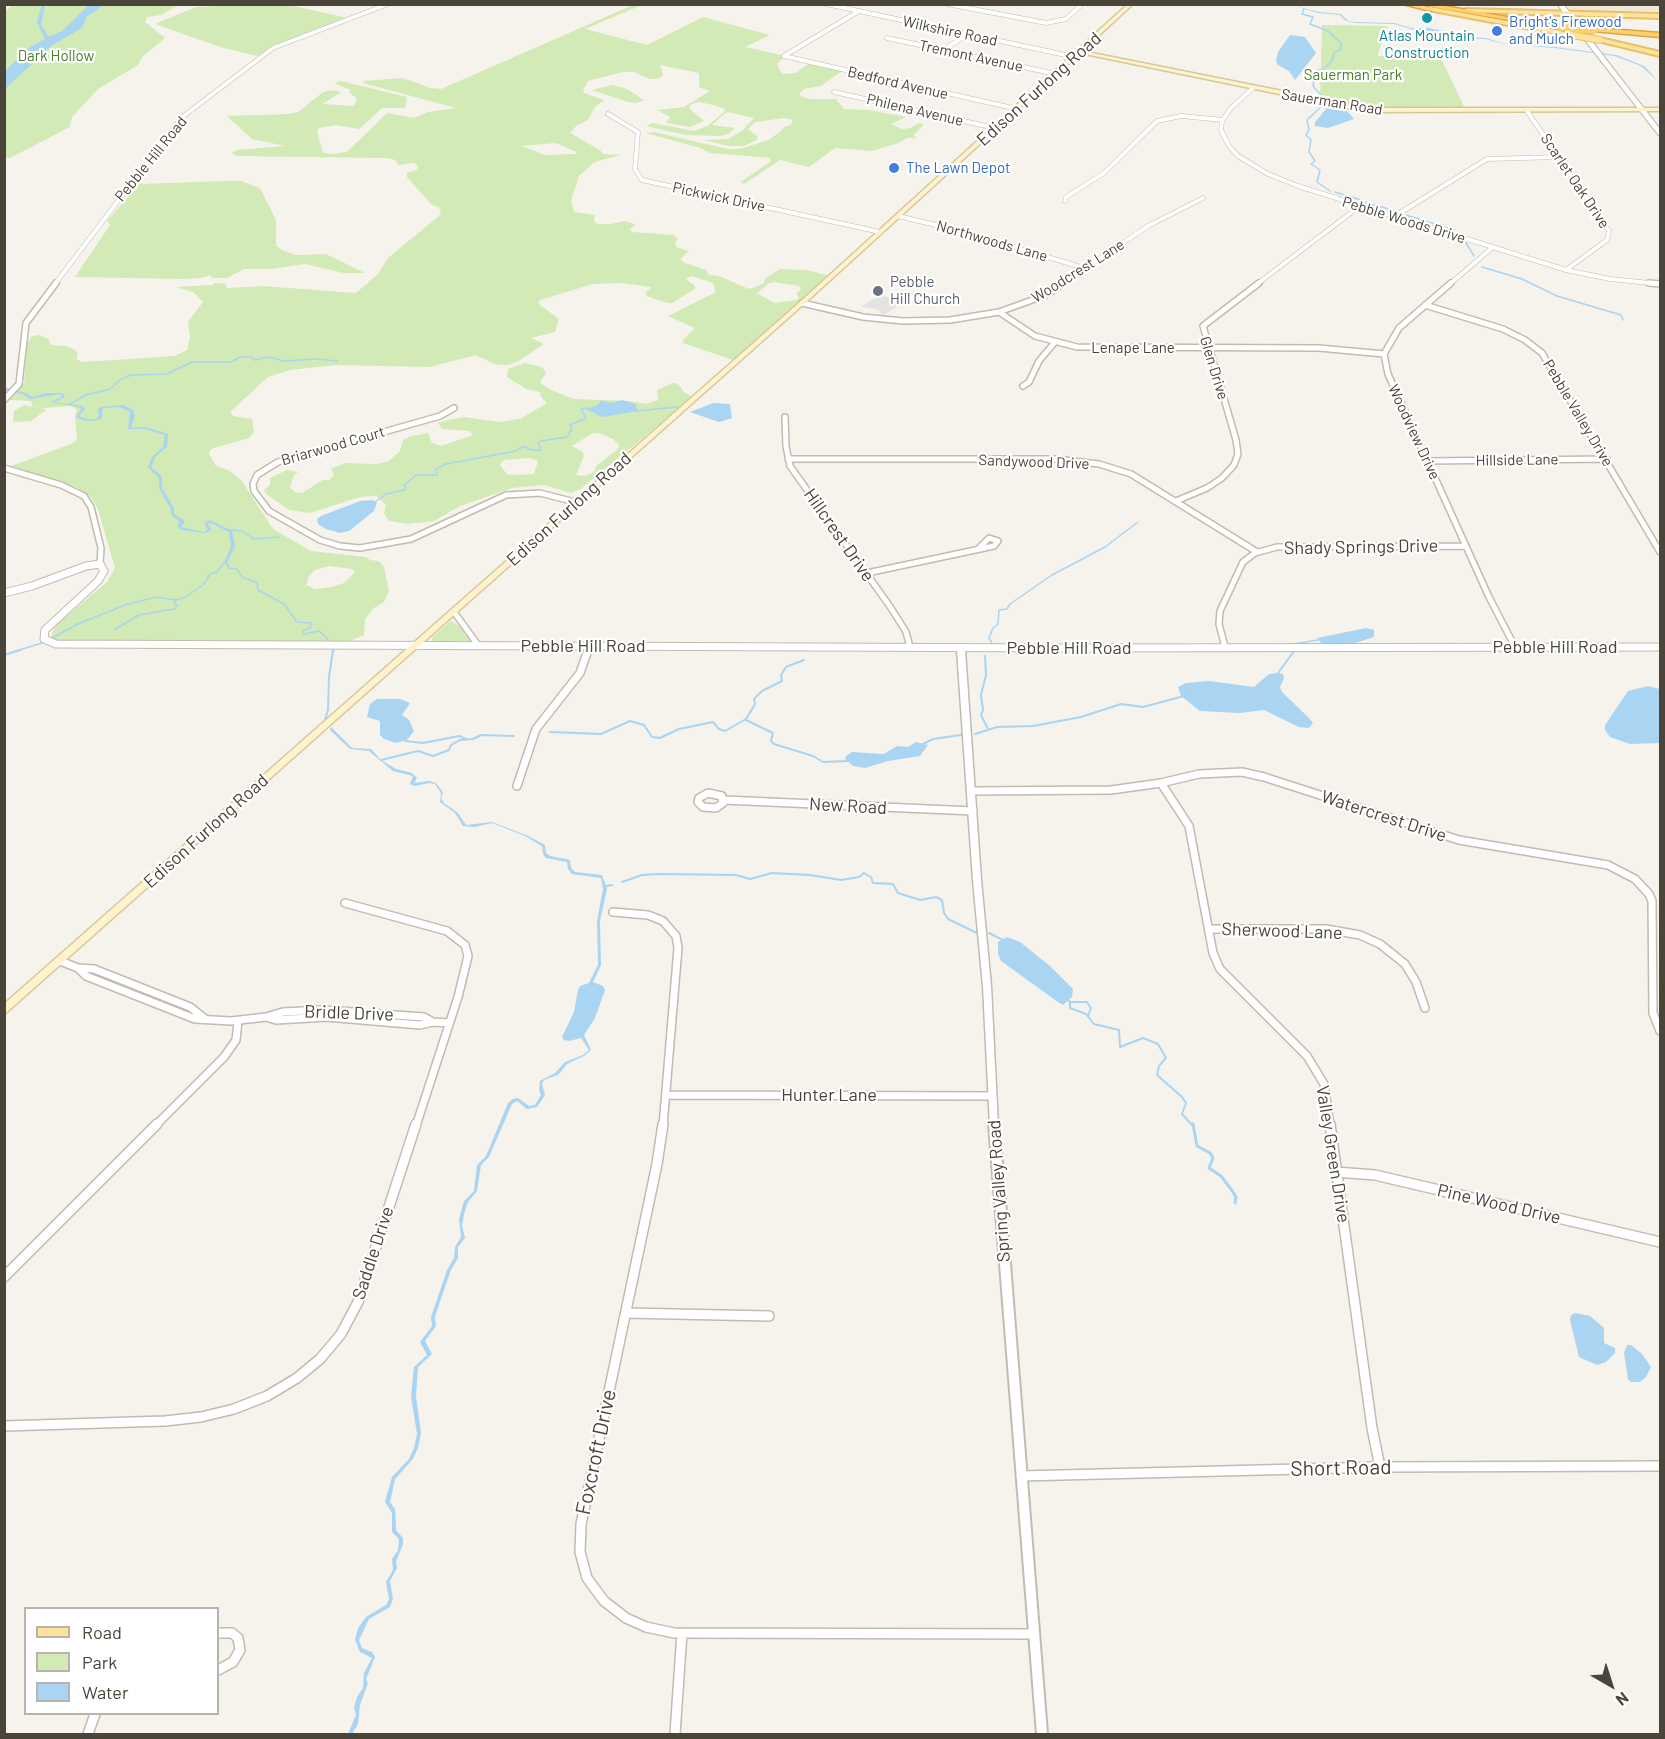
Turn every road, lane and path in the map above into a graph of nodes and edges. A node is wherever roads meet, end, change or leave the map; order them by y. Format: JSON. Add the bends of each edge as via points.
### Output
{"nodes":[{"id":1,"x":388,"y":4,"type":"edge"},
{"id":2,"x":825,"y":4,"type":"edge"},
{"id":3,"x":947,"y":4,"type":"edge"},
{"id":4,"x":1082,"y":4,"type":"edge"},
{"id":5,"x":1131,"y":4,"type":"edge"},
{"id":6,"x":1406,"y":4,"type":"edge"},
{"id":7,"x":1418,"y":4,"type":"edge"},
{"id":8,"x":1560,"y":4,"type":"edge"},
{"id":9,"x":1427,"y":7,"type":"edge"},
{"id":10,"x":859,"y":11,"type":"junction"},
{"id":11,"x":1566,"y":13,"type":"junction"},
{"id":12,"x":1660,"y":16,"type":"edge"},
{"id":13,"x":1564,"y":30,"type":"junction"},
{"id":14,"x":968,"y":34,"type":"junction"},
{"id":15,"x":1660,"y":36,"type":"edge"},
{"id":16,"x":886,"y":38,"type":"dead end"},
{"id":17,"x":943,"y":50,"type":"junction"},
{"id":18,"x":1660,"y":54,"type":"edge"},
{"id":19,"x":1078,"y":55,"type":"junction"},
{"id":20,"x":1056,"y":74,"type":"junction"},
{"id":21,"x":1253,"y":88,"type":"junction"},
{"id":22,"x":834,"y":92,"type":"dead end"},
{"id":23,"x":1017,"y":109,"type":"junction"},
{"id":24,"x":1660,"y":110,"type":"edge"},
{"id":25,"x":1527,"y":111,"type":"junction"},
{"id":26,"x":1644,"y":111,"type":"junction"},
{"id":27,"x":608,"y":114,"type":"dead end"},
{"id":28,"x":1223,"y":120,"type":"junction"},
{"id":29,"x":996,"y":128,"type":"junction"},
{"id":30,"x":1660,"y":133,"type":"edge"},
{"id":31,"x":1559,"y":157,"type":"junction"},
{"id":32,"x":1203,"y":198,"type":"dead end"},
{"id":33,"x":1065,"y":201,"type":"dead end"},
{"id":34,"x":1360,"y":206,"type":"junction"},
{"id":35,"x":898,"y":216,"type":"junction"},
{"id":36,"x":1395,"y":216,"type":"junction"},
{"id":37,"x":880,"y":232,"type":"junction"},
{"id":38,"x":1492,"y":247,"type":"junction"},
{"id":39,"x":1084,"y":268,"type":"junction"},
{"id":40,"x":1566,"y":270,"type":"junction"},
{"id":41,"x":1660,"y":284,"type":"edge"},
{"id":42,"x":801,"y":303,"type":"junction"},
{"id":43,"x":1425,"y":305,"type":"junction"},
{"id":44,"x":999,"y":312,"type":"junction"},
{"id":45,"x":1055,"y":342,"type":"junction"},
{"id":46,"x":1209,"y":348,"type":"junction"},
{"id":47,"x":1384,"y":354,"type":"junction"},
{"id":48,"x":1023,"y":386,"type":"dead end"},
{"id":49,"x":7,"y":398,"type":"edge"},
{"id":50,"x":454,"y":408,"type":"dead end"},
{"id":51,"x":786,"y":417,"type":"dead end"},
{"id":52,"x":788,"y":459,"type":"junction"},
{"id":53,"x":1607,"y":459,"type":"junction"},
{"id":54,"x":1428,"y":461,"type":"junction"},
{"id":55,"x":4,"y":468,"type":"edge"},
{"id":56,"x":1176,"y":501,"type":"junction"},
{"id":57,"x":575,"y":502,"type":"junction"},
{"id":58,"x":1466,"y":546,"type":"junction"},
{"id":59,"x":978,"y":549,"type":"dead end"},
{"id":60,"x":1257,"y":552,"type":"junction"},
{"id":61,"x":1660,"y":552,"type":"edge"},
{"id":62,"x":102,"y":566,"type":"junction"},
{"id":63,"x":867,"y":573,"type":"junction"},
{"id":64,"x":4,"y":593,"type":"edge"},
{"id":65,"x":454,"y":612,"type":"junction"},
{"id":66,"x":417,"y":644,"type":"junction"},
{"id":67,"x":478,"y":645,"type":"junction"},
{"id":68,"x":308,"y":646,"type":"joint"},
{"id":69,"x":589,"y":646,"type":"junction"},
{"id":70,"x":344,"y":647,"type":"joint"},
{"id":71,"x":910,"y":647,"type":"junction"},
{"id":72,"x":1225,"y":647,"type":"junction"},
{"id":73,"x":1515,"y":647,"type":"junction"},
{"id":74,"x":1660,"y":647,"type":"edge"},
{"id":75,"x":961,"y":648,"type":"junction"},
{"id":76,"x":1161,"y":783,"type":"junction"},
{"id":77,"x":517,"y":786,"type":"dead end"},
{"id":78,"x":972,"y":791,"type":"junction"},
{"id":79,"x":724,"y":800,"type":"dead end"},
{"id":80,"x":973,"y":811,"type":"junction"},
{"id":81,"x":345,"y":903,"type":"dead end"},
{"id":82,"x":613,"y":912,"type":"dead end"},
{"id":83,"x":1209,"y":929,"type":"junction"},
{"id":84,"x":60,"y":961,"type":"junction"},
{"id":85,"x":1425,"y":1008,"type":"dead end"},
{"id":86,"x":4,"y":1010,"type":"edge"},
{"id":87,"x":238,"y":1021,"type":"junction"},
{"id":88,"x":449,"y":1023,"type":"junction"},
{"id":89,"x":1660,"y":1031,"type":"edge"},
{"id":90,"x":666,"y":1095,"type":"junction"},
{"id":91,"x":992,"y":1096,"type":"junction"},
{"id":92,"x":1336,"y":1172,"type":"junction"},
{"id":93,"x":1660,"y":1242,"type":"edge"},
{"id":94,"x":4,"y":1277,"type":"edge"},
{"id":95,"x":626,"y":1313,"type":"junction"},
{"id":96,"x":769,"y":1316,"type":"dead end"},
{"id":97,"x":4,"y":1426,"type":"edge"},
{"id":98,"x":1660,"y":1466,"type":"edge"},
{"id":99,"x":1380,"y":1467,"type":"junction"},
{"id":100,"x":1022,"y":1476,"type":"junction"},
{"id":101,"x":219,"y":1633,"type":"edge"},
{"id":102,"x":682,"y":1633,"type":"junction"},
{"id":103,"x":1034,"y":1634,"type":"junction"},
{"id":104,"x":219,"y":1669,"type":"edge"},
{"id":105,"x":94,"y":1715,"type":"edge"},
{"id":106,"x":88,"y":1734,"type":"edge"},
{"id":107,"x":675,"y":1734,"type":"edge"},
{"id":108,"x":1042,"y":1734,"type":"edge"}],
"edges":[{"from":1,"to":49,"type":"street","name":"Pebble Hill Road","via":[[273,48],[181,118],[26,323],[18,386]]},
{"from":2,"to":10,"type":"street","name":"Wilkshire Road"},
{"from":3,"to":4,"type":"street","via":[[1046,23],[1066,19]]},
{"from":5,"to":19,"type":"main road","name":"Edison Furlong Road"},
{"from":6,"to":9,"type":"highway"},
{"from":7,"to":13,"type":"highway"},
{"from":8,"to":11,"type":"street"},
{"from":9,"to":11,"type":"main road"},
{"from":9,"to":13,"type":"highway"},
{"from":10,"to":14,"type":"street","name":"Wilkshire Road"},
{"from":10,"to":23,"type":"street","name":"Bedford Avenue","via":[[784,56]]},
{"from":11,"to":12,"type":"main road"},
{"from":11,"to":26,"type":"street"},
{"from":13,"to":15,"type":"highway","bridge":true},
{"from":13,"to":18,"type":"main road","bridge":true},
{"from":14,"to":17,"type":"street"},
{"from":14,"to":19,"type":"street","name":"Wilkshire Road"},
{"from":16,"to":17,"type":"street","name":"Tremont Avenue"},
{"from":17,"to":20,"type":"street","name":"Tremont Avenue"},
{"from":19,"to":20,"type":"main road","name":"Edison Furlong Road"},
{"from":19,"to":21,"type":"main road","name":"Sauerman Road"},
{"from":20,"to":23,"type":"main road","name":"Edison Furlong Road"},
{"from":21,"to":25,"type":"main road","name":"Sauerman Road","via":[[1374,111]]},
{"from":21,"to":28,"type":"street"},
{"from":22,"to":29,"type":"street","name":"Philena Avenue"},
{"from":23,"to":29,"type":"main road","name":"Edison Furlong Road"},
{"from":24,"to":26,"type":"main road","name":"Sauerman Road"},
{"from":25,"to":26,"type":"main road","name":"Sauerman Road"},
{"from":25,"to":31,"type":"street","name":"Scarlet Oak Drive"},
{"from":26,"to":30,"type":"street"},
{"from":27,"to":37,"type":"street","name":"Pickwick Drive","via":[[638,132],[635,170],[642,180]]},
{"from":28,"to":33,"type":"street","via":[[1181,116],[1158,121],[1104,173]]},
{"from":28,"to":34,"type":"street","name":"Pebble Woods Drive","via":[[1221,130],[1226,141],[1251,165],[1287,182]]},
{"from":29,"to":35,"type":"main road","name":"Edison Furlong Road"},
{"from":31,"to":36,"type":"street","via":[[1487,159]]},
{"from":31,"to":40,"type":"street","name":"Scarlet Oak Drive","via":[[1610,234]]},
{"from":32,"to":39,"type":"street","name":"Woodcrest Lane","via":[[1148,226]]},
{"from":34,"to":36,"type":"street","name":"Pebble Woods Drive"},
{"from":34,"to":46,"type":"street","name":"Glen Drive","via":[[1206,323],[1203,328]]},
{"from":35,"to":37,"type":"main road","name":"Edison Furlong Road"},
{"from":35,"to":39,"type":"street","name":"Northwoods Lane"},
{"from":36,"to":38,"type":"street","name":"Pebble Woods Drive"},
{"from":37,"to":42,"type":"main road","name":"Edison Furlong Road"},
{"from":38,"to":40,"type":"street","name":"Pebble Woods Drive"},
{"from":38,"to":43,"type":"street"},
{"from":39,"to":44,"type":"street","name":"Woodcrest Lane","via":[[1046,295]]},
{"from":40,"to":41,"type":"street","name":"Pebble Woods Drive"},
{"from":42,"to":44,"type":"street","name":"Woodcrest Lane","via":[[850,315],[903,321],[950,320]]},
{"from":42,"to":57,"type":"main road","name":"Edison Furlong Road"},
{"from":43,"to":47,"type":"street","via":[[1395,332]]},
{"from":43,"to":53,"type":"street","name":"Pebble Valley Drive","via":[[1496,326],[1534,346],[1547,360]]},
{"from":44,"to":45,"type":"street","name":"Lenape Lane","via":[[1031,334]]},
{"from":45,"to":46,"type":"street","name":"Lenape Lane","via":[[1097,348]]},
{"from":45,"to":48,"type":"street"},
{"from":46,"to":47,"type":"street","name":"Lenape Lane","via":[[1319,348]]},
{"from":46,"to":56,"type":"street","name":"Glen Drive","via":[[1237,458],[1218,482]]},
{"from":47,"to":54,"type":"street","name":"Woodview Drive","via":[[1388,374]]},
{"from":50,"to":57,"type":"street","name":"Briarwood Court","via":[[440,416],[278,462],[257,475],[253,488],[269,510],[296,527],[334,545],[360,548],[411,538],[506,495],[533,492]]},
{"from":51,"to":52,"type":"street","name":"Hillcrest Drive"},
{"from":52,"to":56,"type":"street","name":"Sandywood Drive","via":[[1073,460],[1131,474]]},
{"from":52,"to":63,"type":"street","name":"Hillcrest Drive"},
{"from":53,"to":54,"type":"street","name":"Hillside Lane"},
{"from":53,"to":61,"type":"street","name":"Pebble Valley Drive"},
{"from":54,"to":58,"type":"street","name":"Woodview Drive"},
{"from":55,"to":62,"type":"street","via":[[84,496],[91,507],[103,553]]},
{"from":56,"to":60,"type":"street","name":"Sandywood Drive"},
{"from":57,"to":65,"type":"main road","name":"Edison Furlong Road"},
{"from":58,"to":60,"type":"street","name":"Shady Springs Drive","via":[[1308,546]]},
{"from":58,"to":73,"type":"street","name":"Woodview Drive"},
{"from":59,"to":63,"type":"street"},
{"from":60,"to":72,"type":"street","name":"Shady Springs Drive","via":[[1243,561],[1220,611]]},
{"from":62,"to":64,"type":"street","via":[[86,566]]},
{"from":62,"to":68,"type":"street","name":"Pebble Hill Road","via":[[98,581],[45,630],[44,640],[56,644]]},
{"from":63,"to":71,"type":"street","name":"Hillcrest Drive","via":[[906,632]]},
{"from":65,"to":66,"type":"main road","name":"Edison Furlong Road"},
{"from":65,"to":67,"type":"street"},
{"from":66,"to":67,"type":"street","name":"Pebble Hill Road"},
{"from":66,"to":70,"type":"street","name":"Pebble Hill Road"},
{"from":66,"to":84,"type":"main road","name":"Edison Furlong Road"},
{"from":67,"to":69,"type":"street","name":"Pebble Hill Road"},
{"from":68,"to":70,"type":"street","name":"Pebble Hill Road"},
{"from":69,"to":71,"type":"street","name":"Pebble Hill Road"},
{"from":69,"to":77,"type":"street","via":[[580,673],[536,729]]},
{"from":71,"to":75,"type":"street","name":"Pebble Hill Road"},
{"from":72,"to":73,"type":"street","name":"Pebble Hill Road"},
{"from":72,"to":75,"type":"street","name":"Pebble Hill Road"},
{"from":73,"to":74,"type":"street","name":"Pebble Hill Road"},
{"from":75,"to":78,"type":"street","name":"Spring Valley Road"},
{"from":76,"to":78,"type":"street","name":"Watercrest Drive","via":[[1098,790]]},
{"from":76,"to":83,"type":"street","name":"Valley Green Drive","via":[[1189,826]]},
{"from":76,"to":89,"type":"street","name":"Watercrest Drive","via":[[1206,773],[1247,773],[1459,840],[1596,862],[1619,870],[1643,886],[1652,901],[1653,1013]]},
{"from":78,"to":80,"type":"street","name":"Spring Valley Road"},
{"from":79,"to":80,"type":"street","name":"New Road"},
{"from":80,"to":91,"type":"street","name":"Spring Valley Road"},
{"from":81,"to":88,"type":"street","name":"Saddle Drive","via":[[433,926],[459,939],[467,950],[467,965]]},
{"from":82,"to":90,"type":"street","name":"Foxcroft Drive","via":[[656,918],[671,928],[677,940]]},
{"from":83,"to":85,"type":"street","name":"Sherwood Lane","via":[[1326,929],[1360,935],[1389,950],[1405,964]]},
{"from":83,"to":92,"type":"street","name":"Valley Green Drive","via":[[1216,961],[1226,977],[1307,1056],[1320,1074]]},
{"from":84,"to":86,"type":"main road","name":"Edison Furlong Road"},
{"from":84,"to":87,"type":"street","name":"Bridle Drive","via":[[78,968],[83,975],[190,1018]]},
{"from":87,"to":88,"type":"street","name":"Bridle Drive","via":[[327,1017],[420,1025]]},
{"from":87,"to":94,"type":"street","via":[[236,1041],[224,1057]]},
{"from":88,"to":97,"type":"street","name":"Saddle Drive","via":[[358,1302],[333,1344],[310,1369],[267,1396],[201,1417]]},
{"from":90,"to":91,"type":"street","name":"Hunter Lane"},
{"from":90,"to":95,"type":"street","name":"Foxcroft Drive","via":[[657,1164]]},
{"from":91,"to":100,"type":"street","name":"Spring Valley Road"},
{"from":92,"to":93,"type":"street","name":"Pine Wood Drive","via":[[1376,1175]]},
{"from":92,"to":99,"type":"street","name":"Valley Green Drive"},
{"from":95,"to":96,"type":"street"},
{"from":95,"to":102,"type":"street","name":"Foxcroft Drive","via":[[581,1524],[580,1552],[587,1578],[612,1608],[646,1628]]},
{"from":98,"to":99,"type":"street","name":"Short Road"},
{"from":99,"to":100,"type":"street","name":"Short Road"},
{"from":100,"to":103,"type":"street","name":"Spring Valley Road"},
{"from":101,"to":104,"type":"street","via":[[232,1633],[240,1650],[233,1662]]},
{"from":102,"to":103,"type":"street","name":"Foxcroft Drive"},
{"from":102,"to":107,"type":"street"},
{"from":103,"to":108,"type":"street","name":"Spring Valley Road"},
{"from":105,"to":106,"type":"street"}]}
